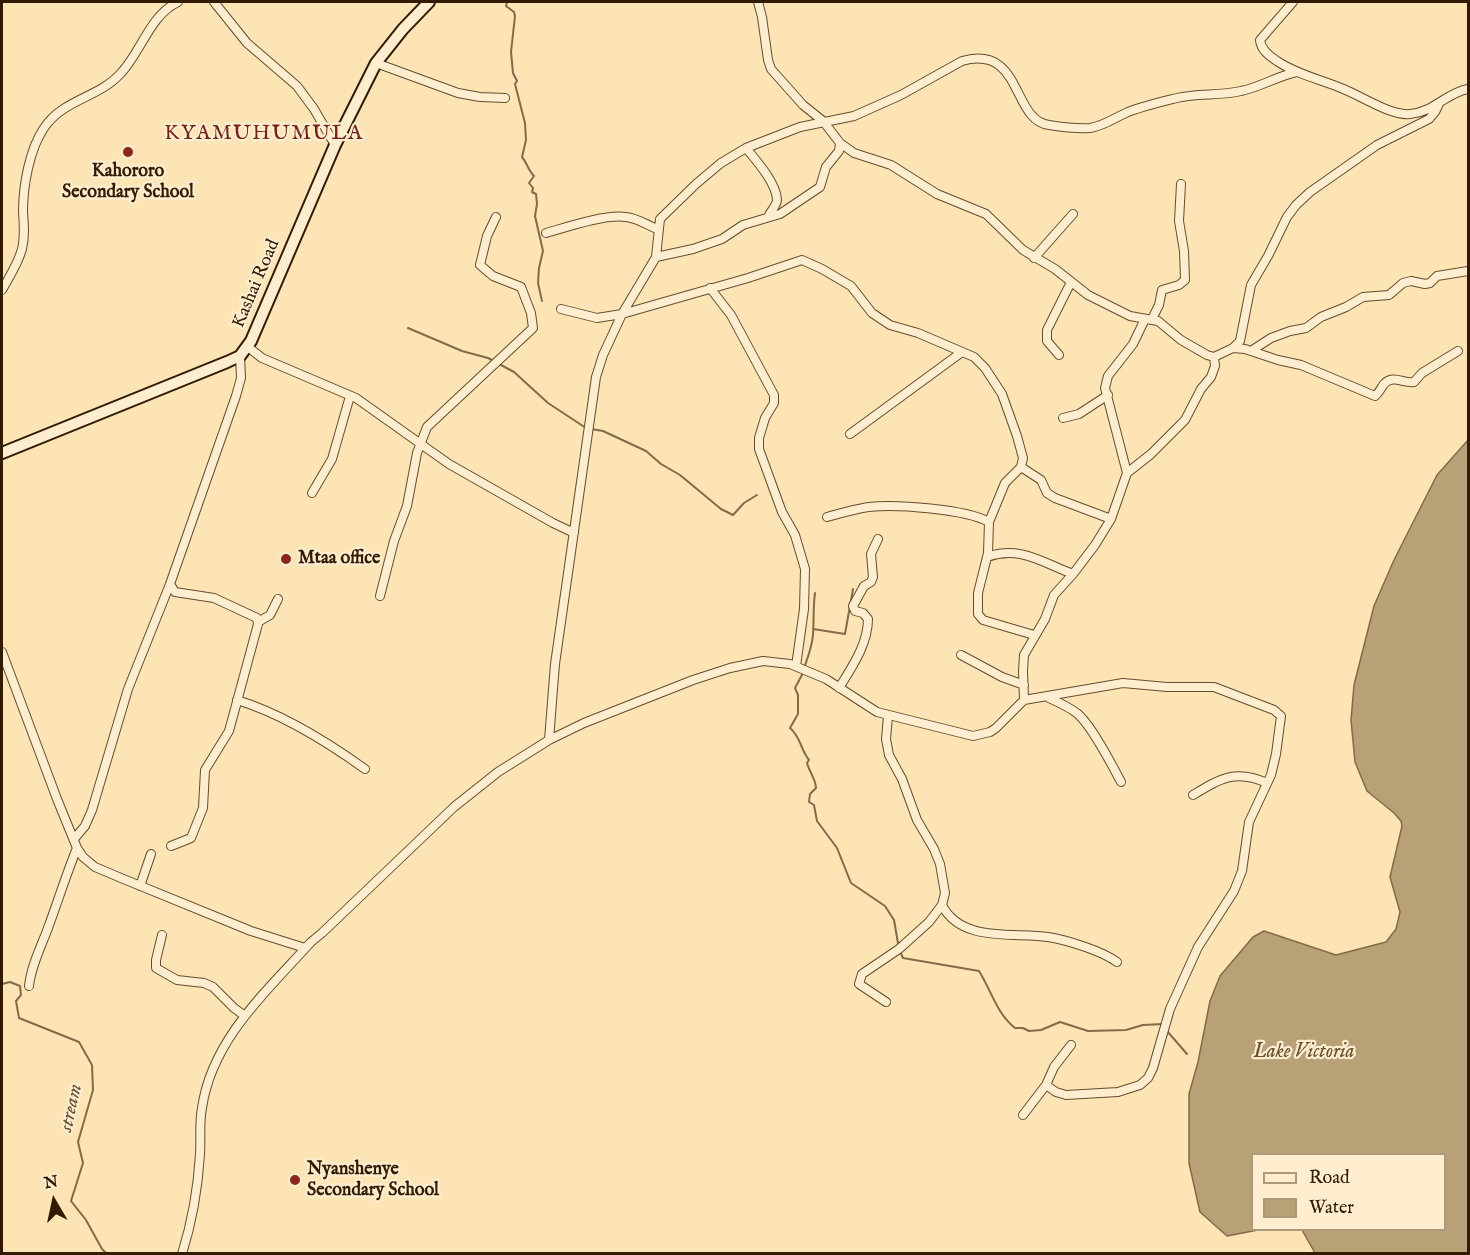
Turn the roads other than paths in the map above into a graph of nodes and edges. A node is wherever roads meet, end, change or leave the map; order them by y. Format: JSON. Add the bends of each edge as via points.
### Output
{"nodes":[{"id":1,"x":178,"y":2,"type":"edge"},
{"id":2,"x":214,"y":2,"type":"edge"},
{"id":3,"x":429,"y":2,"type":"edge"},
{"id":4,"x":758,"y":2,"type":"edge"},
{"id":5,"x":1293,"y":2,"type":"edge"},
{"id":6,"x":376,"y":63,"type":"junction"},
{"id":7,"x":1297,"y":72,"type":"junction"},
{"id":8,"x":1468,"y":89,"type":"edge"},
{"id":9,"x":505,"y":98,"type":"dead end"},
{"id":10,"x":1439,"y":104,"type":"junction"},
{"id":11,"x":823,"y":122,"type":"junction"},
{"id":12,"x":840,"y":143,"type":"junction"},
{"id":13,"x":335,"y":145,"type":"junction"},
{"id":14,"x":746,"y":148,"type":"junction"},
{"id":15,"x":1181,"y":184,"type":"dead end"},
{"id":16,"x":1072,"y":214,"type":"dead end"},
{"id":17,"x":496,"y":217,"type":"dead end"},
{"id":18,"x":768,"y":217,"type":"junction"},
{"id":19,"x":657,"y":229,"type":"junction"},
{"id":20,"x":546,"y":233,"type":"dead end"},
{"id":21,"x":656,"y":257,"type":"junction"},
{"id":22,"x":1034,"y":258,"type":"junction"},
{"id":23,"x":1468,"y":271,"type":"edge"},
{"id":24,"x":1071,"y":282,"type":"junction"},
{"id":25,"x":710,"y":288,"type":"junction"},
{"id":26,"x":2,"y":290,"type":"edge"},
{"id":27,"x":561,"y":309,"type":"dead end"},
{"id":28,"x":622,"y":314,"type":"junction"},
{"id":29,"x":1148,"y":319,"type":"junction"},
{"id":30,"x":248,"y":347,"type":"junction"},
{"id":31,"x":1233,"y":348,"type":"junction"},
{"id":32,"x":1251,"y":351,"type":"junction"},
{"id":33,"x":1458,"y":351,"type":"dead end"},
{"id":34,"x":962,"y":352,"type":"junction"},
{"id":35,"x":1059,"y":355,"type":"dead end"},
{"id":36,"x":240,"y":356,"type":"junction"},
{"id":37,"x":1214,"y":357,"type":"junction"},
{"id":38,"x":1108,"y":395,"type":"junction"},
{"id":39,"x":350,"y":396,"type":"junction"},
{"id":40,"x":1063,"y":417,"type":"dead end"},
{"id":41,"x":850,"y":434,"type":"dead end"},
{"id":42,"x":420,"y":445,"type":"junction"},
{"id":43,"x":2,"y":453,"type":"edge"},
{"id":44,"x":1021,"y":467,"type":"junction"},
{"id":45,"x":1127,"y":473,"type":"junction"},
{"id":46,"x":312,"y":493,"type":"dead end"},
{"id":47,"x":827,"y":517,"type":"dead end"},
{"id":48,"x":1111,"y":519,"type":"junction"},
{"id":49,"x":989,"y":522,"type":"junction"},
{"id":50,"x":574,"y":532,"type":"junction"},
{"id":51,"x":878,"y":539,"type":"dead end"},
{"id":52,"x":987,"y":557,"type":"junction"},
{"id":53,"x":1073,"y":574,"type":"junction"},
{"id":54,"x":170,"y":584,"type":"junction"},
{"id":55,"x":380,"y":596,"type":"dead end"},
{"id":56,"x":278,"y":599,"type":"dead end"},
{"id":57,"x":258,"y":622,"type":"junction"},
{"id":58,"x":1034,"y":635,"type":"junction"},
{"id":59,"x":2,"y":652,"type":"edge"},
{"id":60,"x":961,"y":655,"type":"dead end"},
{"id":61,"x":796,"y":666,"type":"junction"},
{"id":62,"x":1024,"y":685,"type":"junction"},
{"id":63,"x":839,"y":688,"type":"junction"},
{"id":64,"x":1047,"y":697,"type":"junction"},
{"id":65,"x":237,"y":700,"type":"junction"},
{"id":66,"x":1024,"y":700,"type":"junction"},
{"id":67,"x":888,"y":716,"type":"junction"},
{"id":68,"x":549,"y":740,"type":"junction"},
{"id":69,"x":365,"y":769,"type":"dead end"},
{"id":70,"x":1121,"y":782,"type":"dead end"},
{"id":71,"x":1267,"y":783,"type":"junction"},
{"id":72,"x":1193,"y":795,"type":"dead end"},
{"id":73,"x":74,"y":840,"type":"junction"},
{"id":74,"x":171,"y":846,"type":"dead end"},
{"id":75,"x":77,"y":848,"type":"junction"},
{"id":76,"x":151,"y":854,"type":"dead end"},
{"id":77,"x":140,"y":886,"type":"junction"},
{"id":78,"x":942,"y":905,"type":"junction"},
{"id":79,"x":162,"y":935,"type":"dead end"},
{"id":80,"x":305,"y":948,"type":"junction"},
{"id":81,"x":1118,"y":962,"type":"dead end"},
{"id":82,"x":29,"y":986,"type":"dead end"},
{"id":83,"x":886,"y":1002,"type":"dead end"},
{"id":84,"x":245,"y":1016,"type":"junction"},
{"id":85,"x":1071,"y":1044,"type":"dead end"},
{"id":86,"x":1046,"y":1085,"type":"junction"},
{"id":87,"x":1023,"y":1115,"type":"dead end"},
{"id":88,"x":182,"y":1254,"type":"edge"}],
"edges":[{"from":1,"to":26,"type":"street","via":[[164,12],[113,82],[65,107],[52,116],[42,131],[27,170],[22,251]]},
{"from":2,"to":13,"type":"street","via":[[247,43],[297,86]]},
{"from":3,"to":6,"type":"street","name":"Kashai Road"},
{"from":4,"to":11,"type":"street","via":[[771,69]]},
{"from":5,"to":7,"type":"street","via":[[1260,40],[1268,54]]},
{"from":6,"to":9,"type":"street","via":[[458,93]]},
{"from":6,"to":13,"type":"street","name":"Kashai Road"},
{"from":7,"to":10,"type":"street","via":[[1392,111],[1407,114],[1430,110]]},
{"from":7,"to":11,"type":"street","via":[[1241,91],[1179,98],[1091,128],[1078,128],[1037,121],[999,65],[991,60],[971,59],[854,116]]},
{"from":8,"to":10,"type":"street","via":[[1447,96]]},
{"from":10,"to":31,"type":"street","via":[[1429,119],[1377,145],[1296,206],[1251,285],[1240,341]]},
{"from":11,"to":12,"type":"street"},
{"from":11,"to":14,"type":"street"},
{"from":12,"to":18,"type":"street","via":[[839,152],[826,167],[817,190],[780,214]]},
{"from":12,"to":22,"type":"street","via":[[854,153],[891,165],[937,194],[986,214]]},
{"from":13,"to":30,"type":"street","name":"Kashai Road"},
{"from":14,"to":18,"type":"street","via":[[770,180],[776,195],[776,204]]},
{"from":14,"to":19,"type":"street","via":[[696,184],[663,215]]},
{"from":15,"to":29,"type":"street","via":[[1179,220],[1185,280],[1162,290],[1158,307]]},
{"from":16,"to":22,"type":"street"},
{"from":17,"to":42,"type":"street","via":[[480,265],[493,276],[521,287],[533,328],[435,418]]},
{"from":18,"to":21,"type":"street","via":[[743,225],[722,239]]},
{"from":19,"to":20,"type":"street","via":[[620,216]]},
{"from":19,"to":21,"type":"street"},
{"from":21,"to":28,"type":"street"},
{"from":22,"to":24,"type":"street"},
{"from":23,"to":32,"type":"street","via":[[1437,276],[1425,284],[1403,283],[1389,295],[1363,297],[1306,328],[1271,338]]},
{"from":24,"to":29,"type":"street","via":[[1121,313]]},
{"from":24,"to":35,"type":"street","via":[[1047,330],[1047,341]]},
{"from":25,"to":28,"type":"street"},
{"from":25,"to":34,"type":"street","via":[[802,260],[851,286],[872,313],[890,325]]},
{"from":25,"to":61,"type":"street","via":[[731,315],[774,395],[759,449],[805,569]]},
{"from":27,"to":28,"type":"street","via":[[597,318]]},
{"from":28,"to":50,"type":"street","via":[[596,377]]},
{"from":29,"to":37,"type":"street","via":[[1163,323],[1181,340]]},
{"from":29,"to":38,"type":"street","via":[[1108,376]]},
{"from":30,"to":36,"type":"street","name":"Kashai Road"},
{"from":30,"to":39,"type":"street","via":[[262,358]]},
{"from":31,"to":32,"type":"street"},
{"from":31,"to":37,"type":"street"},
{"from":32,"to":33,"type":"street","via":[[1302,365],[1375,396],[1389,380],[1414,382]]},
{"from":34,"to":41,"type":"street"},
{"from":34,"to":44,"type":"street","via":[[981,363],[1002,394],[1021,449]]},
{"from":36,"to":43,"type":"street","name":"Kashai Road"},
{"from":36,"to":54,"type":"street","via":[[242,369],[236,396]]},
{"from":37,"to":45,"type":"street","via":[[1211,377],[1185,420]]},
{"from":38,"to":40,"type":"street","via":[[1079,414]]},
{"from":38,"to":45,"type":"street"},
{"from":39,"to":42,"type":"street"},
{"from":39,"to":46,"type":"street","via":[[332,459]]},
{"from":42,"to":50,"type":"street"},
{"from":42,"to":55,"type":"street"},
{"from":44,"to":48,"type":"street","via":[[1041,480],[1047,493],[1055,498]]},
{"from":44,"to":49,"type":"street","via":[[1005,483]]},
{"from":45,"to":48,"type":"street"},
{"from":47,"to":49,"type":"street","via":[[860,508],[885,507],[963,514]]},
{"from":48,"to":53,"type":"street"},
{"from":49,"to":52,"type":"street"},
{"from":50,"to":68,"type":"street","via":[[555,664]]},
{"from":51,"to":63,"type":"street","via":[[871,554],[873,577],[854,606],[868,619],[866,633]]},
{"from":52,"to":53,"type":"street","via":[[1020,553]]},
{"from":52,"to":58,"type":"street","via":[[978,593],[978,614],[982,620]]},
{"from":53,"to":58,"type":"street","via":[[1054,595],[1046,619]]},
{"from":54,"to":57,"type":"street","via":[[175,592],[214,598],[257,618]]},
{"from":54,"to":73,"type":"street","via":[[128,689],[92,810]]},
{"from":56,"to":57,"type":"street","via":[[270,615]]},
{"from":57,"to":65,"type":"street"},
{"from":58,"to":62,"type":"street","via":[[1024,655]]},
{"from":59,"to":73,"type":"street"},
{"from":60,"to":62,"type":"street"},
{"from":61,"to":63,"type":"street"},
{"from":61,"to":68,"type":"street","via":[[763,661],[730,668]]},
{"from":62,"to":66,"type":"street"},
{"from":63,"to":67,"type":"street"},
{"from":64,"to":66,"type":"street"},
{"from":64,"to":70,"type":"street","via":[[1081,718]]},
{"from":64,"to":71,"type":"street","via":[[1123,683],[1214,687],[1274,710],[1281,716]]},
{"from":65,"to":69,"type":"street","via":[[279,715]]},
{"from":65,"to":74,"type":"street","via":[[229,730],[205,770],[202,808],[195,831],[189,840]]},
{"from":66,"to":67,"type":"street","via":[[996,728],[973,736]]},
{"from":67,"to":78,"type":"street","via":[[889,755],[940,864],[945,893]]},
{"from":68,"to":80,"type":"street","via":[[467,795]]},
{"from":71,"to":72,"type":"street","via":[[1239,775]]},
{"from":71,"to":86,"type":"street","via":[[1249,822],[1242,871],[1234,891],[1198,947],[1164,1024],[1148,1078],[1118,1092],[1066,1095]]},
{"from":73,"to":75,"type":"street"},
{"from":75,"to":77,"type":"street","via":[[95,867]]},
{"from":75,"to":82,"type":"street","via":[[33,964]]},
{"from":76,"to":77,"type":"street"},
{"from":77,"to":80,"type":"street","via":[[250,931]]},
{"from":78,"to":81,"type":"street","via":[[961,924],[987,934],[1051,937],[1102,952]]},
{"from":78,"to":83,"type":"street","via":[[915,934],[862,974],[860,984]]},
{"from":79,"to":84,"type":"street","via":[[156,968],[177,980],[213,987]]},
{"from":80,"to":84,"type":"street"},
{"from":84,"to":88,"type":"street","via":[[219,1057],[208,1084],[202,1108],[198,1180]]},
{"from":85,"to":86,"type":"street"},
{"from":86,"to":87,"type":"street"}]}
